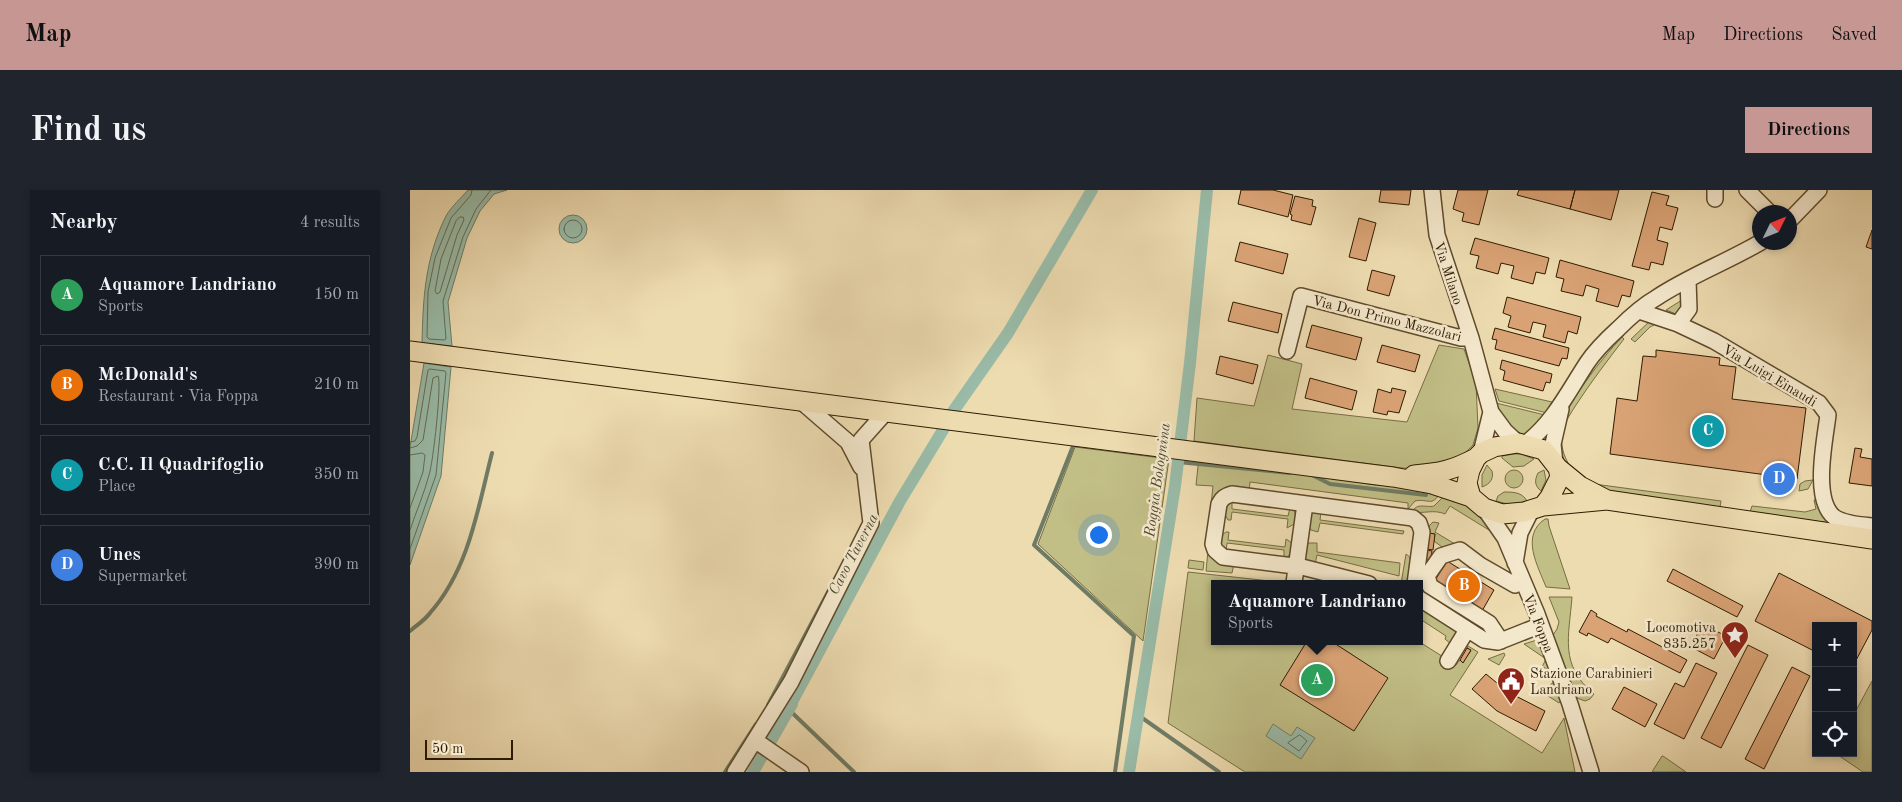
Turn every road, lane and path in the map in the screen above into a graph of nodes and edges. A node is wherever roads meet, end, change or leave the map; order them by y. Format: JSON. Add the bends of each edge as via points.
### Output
{"nodes":[{"id":1,"x":1432,"y":190,"type":"edge"},
{"id":2,"x":1747,"y":190,"type":"edge"},
{"id":3,"x":1819,"y":190,"type":"edge"},
{"id":4,"x":1762,"y":205,"type":"edge"},
{"id":5,"x":1797,"y":213,"type":"edge"},
{"id":6,"x":1752,"y":247,"type":"edge"},
{"id":7,"x":1688,"y":280,"type":"junction"},
{"id":8,"x":1689,"y":309,"type":"junction"},
{"id":9,"x":1639,"y":311,"type":"junction"},
{"id":10,"x":1678,"y":324,"type":"junction"},
{"id":11,"x":1471,"y":338,"type":"junction"},
{"id":12,"x":1714,"y":341,"type":"junction"},
{"id":13,"x":410,"y":351,"type":"edge"},
{"id":14,"x":1287,"y":351,"type":"dead end"},
{"id":15,"x":803,"y":403,"type":"junction"},
{"id":16,"x":1562,"y":405,"type":"junction"},
{"id":17,"x":1491,"y":412,"type":"junction"},
{"id":18,"x":885,"y":413,"type":"junction"},
{"id":19,"x":1521,"y":444,"type":"junction"},
{"id":20,"x":1479,"y":455,"type":"junction"},
{"id":21,"x":1557,"y":466,"type":"junction"},
{"id":22,"x":866,"y":477,"type":"junction"},
{"id":23,"x":1393,"y":477,"type":"junction"},
{"id":24,"x":1607,"y":500,"type":"junction"},
{"id":25,"x":1478,"y":503,"type":"junction"},
{"id":26,"x":1305,"y":504,"type":"junction"},
{"id":27,"x":1538,"y":508,"type":"junction"},
{"id":28,"x":1872,"y":526,"type":"edge"},
{"id":29,"x":1872,"y":539,"type":"edge"},
{"id":30,"x":1515,"y":563,"type":"junction"},
{"id":31,"x":1296,"y":566,"type":"junction"},
{"id":32,"x":1294,"y":580,"type":"edge"},
{"id":33,"x":1353,"y":580,"type":"edge"},
{"id":34,"x":1416,"y":580,"type":"edge"},
{"id":35,"x":1515,"y":585,"type":"dead end"},
{"id":36,"x":1423,"y":601,"type":"edge"},
{"id":37,"x":1541,"y":625,"type":"junction"},
{"id":38,"x":1467,"y":630,"type":"junction"},
{"id":39,"x":1501,"y":641,"type":"junction"},
{"id":40,"x":1448,"y":661,"type":"dead end"},
{"id":41,"x":756,"y":741,"type":"junction"},
{"id":42,"x":735,"y":772,"type":"edge"},
{"id":43,"x":801,"y":772,"type":"edge"},
{"id":44,"x":1592,"y":772,"type":"edge"}],
"edges":[{"from":1,"to":11,"type":"street","name":"Via Milano","via":[[1437,235]]},
{"from":2,"to":4,"type":"street"},
{"from":3,"to":5,"type":"street"},
{"from":6,"to":7,"type":"street"},
{"from":7,"to":8,"type":"street"},
{"from":7,"to":9,"type":"street"},
{"from":8,"to":10,"type":"street"},
{"from":8,"to":12,"type":"street"},
{"from":9,"to":10,"type":"street","name":"Via Luigi Einaudi"},
{"from":9,"to":16,"type":"street","via":[[1588,361]]},
{"from":10,"to":12,"type":"street","name":"Via Luigi Einaudi"},
{"from":11,"to":14,"type":"street","name":"Via Don Primo Mazzolari","via":[[1301,296]]},
{"from":11,"to":17,"type":"street","name":"Via Milano"},
{"from":12,"to":28,"type":"street","name":"Via Luigi Einaudi","via":[[1819,403],[1828,415],[1821,488],[1827,507],[1835,517]]},
{"from":13,"to":15,"type":"main road"},
{"from":15,"to":18,"type":"main road"},
{"from":15,"to":22,"type":"street","via":[[848,442]]},
{"from":16,"to":19,"type":"street","via":[[1537,436]]},
{"from":16,"to":21,"type":"street","via":[[1553,444]]},
{"from":17,"to":19,"type":"street","name":"Via Milano","via":[[1505,431]]},
{"from":17,"to":20,"type":"street","name":"Via Milano"},
{"from":18,"to":22,"type":"street","via":[[861,440]]},
{"from":18,"to":23,"type":"main road"},
{"from":19,"to":20,"type":"main road","via":[[1494,447]]},
{"from":19,"to":21,"type":"main road","via":[[1544,450]]},
{"from":20,"to":23,"type":"main road","via":[[1454,469],[1439,473]]},
{"from":20,"to":25,"type":"main road","via":[[1467,483]]},
{"from":21,"to":24,"type":"main road","via":[[1580,486]]},
{"from":21,"to":27,"type":"main road","via":[[1560,477],[1550,497]]},
{"from":22,"to":41,"type":"street","via":[[870,523],[791,682]]},
{"from":23,"to":25,"type":"main road","via":[[1432,484]]},
{"from":24,"to":27,"type":"main road"},
{"from":24,"to":29,"type":"main road"},
{"from":25,"to":27,"type":"main road","via":[[1502,514]]},
{"from":25,"to":30,"type":"street","name":"Via Foppa","via":[[1505,538]]},
{"from":26,"to":31,"type":"street"},
{"from":26,"to":31,"type":"street","via":[[1232,494],[1221,499],[1218,514],[1214,544],[1215,550],[1223,557]]},
{"from":26,"to":34,"type":"street","via":[[1408,516],[1416,520],[1422,532]]},
{"from":27,"to":30,"type":"street","via":[[1520,533]]},
{"from":30,"to":37,"type":"street","name":"Via Foppa"},
{"from":31,"to":32,"type":"street"},
{"from":31,"to":33,"type":"street"},
{"from":35,"to":39,"type":"street","via":[[1460,550],[1441,556],[1428,576],[1428,583],[1433,589],[1489,623]]},
{"from":36,"to":38,"type":"street"},
{"from":37,"to":39,"type":"street"},
{"from":37,"to":44,"type":"street","name":"Via Foppa"},
{"from":38,"to":39,"type":"street","via":[[1484,640]]},
{"from":38,"to":40,"type":"street"},
{"from":41,"to":42,"type":"street"},
{"from":41,"to":43,"type":"street"}]}
